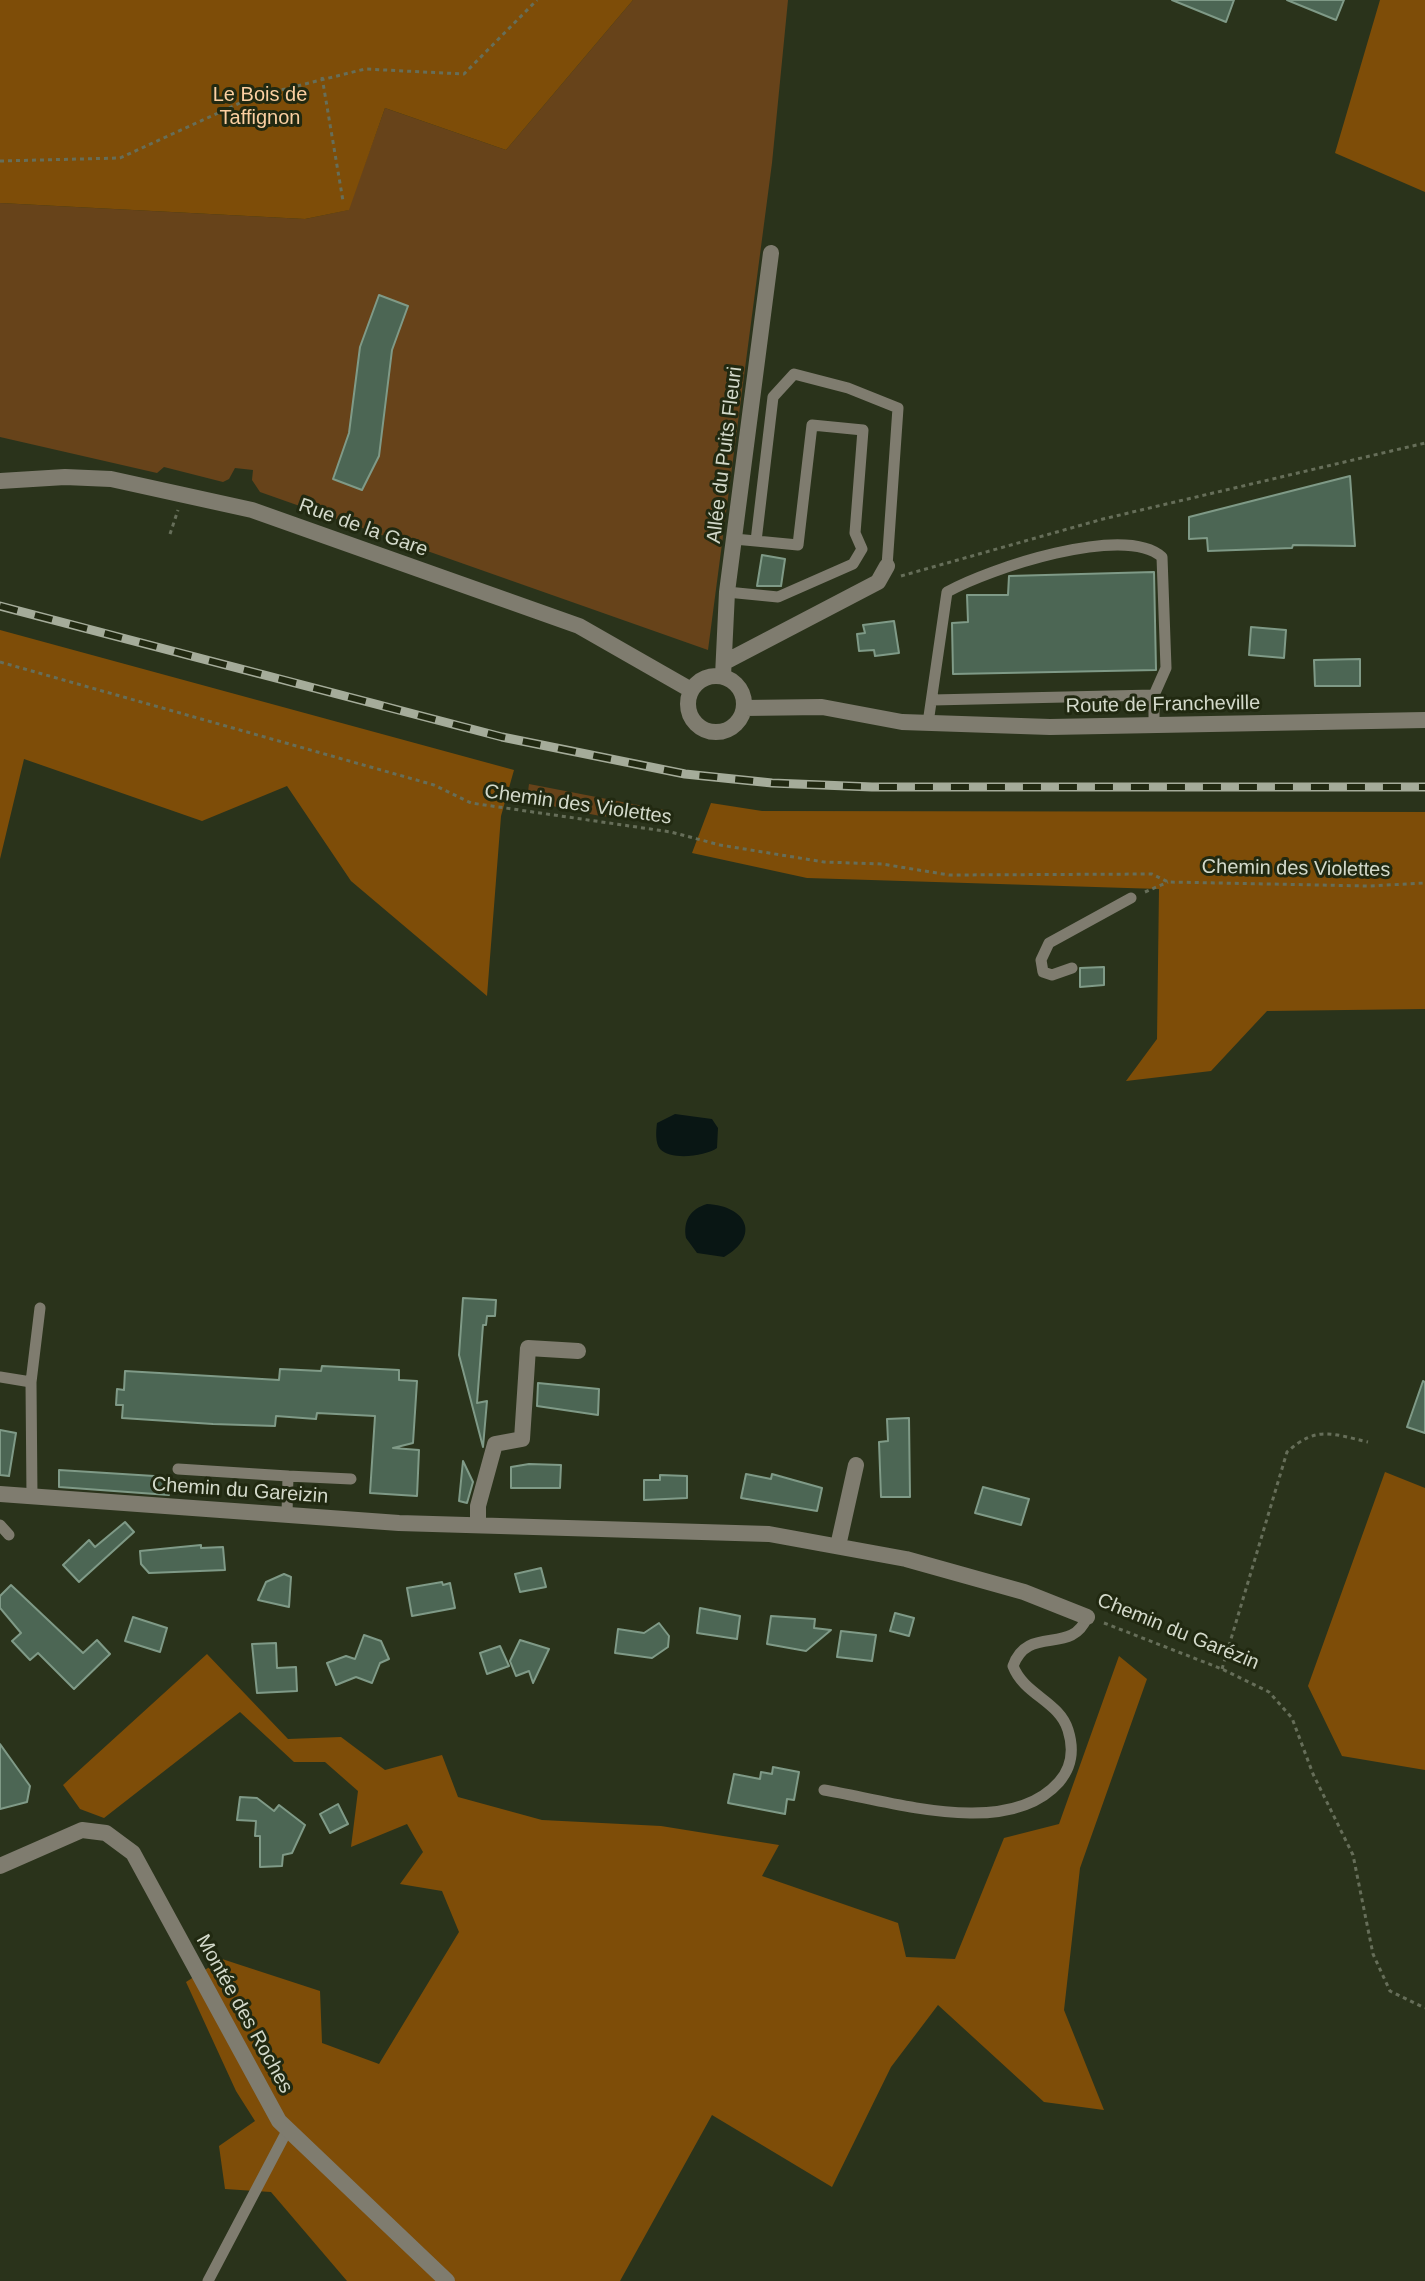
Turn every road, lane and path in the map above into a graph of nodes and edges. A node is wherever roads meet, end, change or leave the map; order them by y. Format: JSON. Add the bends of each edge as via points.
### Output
{"nodes":[{"id":1,"x":537,"y":0,"type":"edge"},
{"id":2,"x":322,"y":77,"type":"junction"},
{"id":3,"x":0,"y":161,"type":"edge"},
{"id":4,"x":343,"y":201,"type":"dead end"},
{"id":5,"x":771,"y":253,"type":"dead end"},
{"id":6,"x":1425,"y":443,"type":"edge"},
{"id":7,"x":0,"y":481,"type":"edge"},
{"id":8,"x":179,"y":506,"type":"dead end"},
{"id":9,"x":170,"y":534,"type":"dead end"},
{"id":10,"x":734,"y":539,"type":"junction"},
{"id":11,"x":756,"y":541,"type":"junction"},
{"id":12,"x":887,"y":566,"type":"joint"},
{"id":13,"x":878,"y":582,"type":"junction"},
{"id":14,"x":727,"y":592,"type":"junction"},
{"id":15,"x":0,"y":662,"type":"edge"},
{"id":16,"x":724,"y":669,"type":"junction"},
{"id":17,"x":691,"y":690,"type":"junction"},
{"id":18,"x":1154,"y":695,"type":"junction"},
{"id":19,"x":932,"y":700,"type":"junction"},
{"id":20,"x":744,"y":708,"type":"junction"},
{"id":21,"x":1425,"y":720,"type":"edge"},
{"id":22,"x":928,"y":723,"type":"junction"},
{"id":23,"x":1154,"y":725,"type":"junction"},
{"id":24,"x":1168,"y":882,"type":"junction"},
{"id":25,"x":1425,"y":883,"type":"edge"},
{"id":26,"x":1131,"y":898,"type":"joint"},
{"id":27,"x":1072,"y":968,"type":"dead end"},
{"id":28,"x":40,"y":1308,"type":"dead end"},
{"id":29,"x":578,"y":1351,"type":"dead end"},
{"id":30,"x":0,"y":1377,"type":"edge"},
{"id":31,"x":31,"y":1382,"type":"junction"},
{"id":32,"x":1368,"y":1442,"type":"dead end"},
{"id":33,"x":856,"y":1465,"type":"dead end"},
{"id":34,"x":178,"y":1469,"type":"dead end"},
{"id":35,"x":288,"y":1476,"type":"junction"},
{"id":36,"x":351,"y":1479,"type":"dead end"},
{"id":37,"x":0,"y":1494,"type":"edge"},
{"id":38,"x":32,"y":1497,"type":"junction"},
{"id":39,"x":287,"y":1514,"type":"junction"},
{"id":40,"x":0,"y":1525,"type":"edge"},
{"id":41,"x":478,"y":1525,"type":"junction"},
{"id":42,"x":9,"y":1535,"type":"dead end"},
{"id":43,"x":838,"y":1546,"type":"junction"},
{"id":44,"x":906,"y":1559,"type":"joint"},
{"id":45,"x":1087,"y":1617,"type":"junction"},
{"id":46,"x":1222,"y":1669,"type":"junction"},
{"id":47,"x":824,"y":1790,"type":"dead end"},
{"id":48,"x":0,"y":1866,"type":"edge"},
{"id":49,"x":1425,"y":2008,"type":"edge"},
{"id":50,"x":288,"y":2129,"type":"junction"},
{"id":51,"x":208,"y":2281,"type":"edge"},
{"id":52,"x":447,"y":2281,"type":"edge"}],
"edges":[{"from":1,"to":2,"type":"path","via":[[464,74],[365,69]]},
{"from":2,"to":3,"type":"path","via":[[253,97],[120,158]]},
{"from":2,"to":4,"type":"path"},
{"from":5,"to":10,"type":"street","name":"Allée du Puits Fleuri"},
{"from":6,"to":13,"type":"path","via":[[1103,519]]},
{"from":7,"to":17,"type":"street","name":"Rue de la Gare","via":[[111,479],[252,510],[579,626]]},
{"from":8,"to":9,"type":"path"},
{"from":10,"to":11,"type":"lane"},
{"from":10,"to":14,"type":"street","name":"Allée du Puits Fleuri"},
{"from":11,"to":12,"type":"lane","via":[[773,397],[794,374],[898,408]]},
{"from":11,"to":14,"type":"lane","via":[[798,545],[812,425],[863,430],[855,533],[862,549],[853,564],[778,597]]},
{"from":12,"to":13,"type":"street"},
{"from":13,"to":16,"type":"street"},
{"from":14,"to":16,"type":"street","name":"Allée du Puits Fleuri"},
{"from":15,"to":24,"type":"path","name":"Chemin des Violettes","via":[[434,785],[471,803],[671,832],[824,862],[882,864],[949,875],[1152,874]]},
{"from":16,"to":17,"type":"street"},
{"from":16,"to":20,"type":"street","via":[[742,691]]},
{"from":17,"to":20,"type":"street","via":[[688,708],[703,729],[729,729]]},
{"from":18,"to":19,"type":"lane"},
{"from":18,"to":19,"type":"lane","via":[[1166,668],[1162,557],[1154,549],[1124,546],[1067,549],[979,574],[947,592]]},
{"from":18,"to":23,"type":"lane"},
{"from":19,"to":22,"type":"lane"},
{"from":20,"to":22,"type":"street","name":"Route de Francheville","via":[[822,707]]},
{"from":21,"to":23,"type":"street","name":"Route de Francheville"},
{"from":22,"to":23,"type":"street","name":"Route de Francheville"},
{"from":24,"to":25,"type":"path","name":"Chemin des Violettes"},
{"from":24,"to":26,"type":"path","name":"Chemin des Violettes"},
{"from":26,"to":27,"type":"lane","via":[[1049,943],[1043,951],[1043,972],[1052,975]]},
{"from":28,"to":31,"type":"lane"},
{"from":29,"to":41,"type":"street","via":[[528,1348],[522,1439],[495,1444]]},
{"from":30,"to":31,"type":"lane"},
{"from":31,"to":38,"type":"lane"},
{"from":32,"to":46,"type":"path","via":[[1325,1432],[1305,1435],[1287,1452]]},
{"from":33,"to":43,"type":"street"},
{"from":34,"to":35,"type":"lane"},
{"from":35,"to":36,"type":"lane"},
{"from":35,"to":39,"type":"lane"},
{"from":37,"to":38,"type":"street","name":"Chemin du Gareizin"},
{"from":38,"to":39,"type":"street","name":"Chemin du Gareizin"},
{"from":39,"to":41,"type":"street","name":"Chemin du Gareizin"},
{"from":40,"to":42,"type":"lane"},
{"from":41,"to":43,"type":"street","name":"Chemin du Gareizin","via":[[769,1534]]},
{"from":43,"to":44,"type":"street","name":"Chemin du Gareizin"},
{"from":44,"to":45,"type":"street","name":"Chemin du Garézin","via":[[1024,1592]]},
{"from":45,"to":46,"type":"path","name":"Chemin du Garézin"},
{"from":45,"to":47,"type":"lane","via":[[1073,1636],[1018,1651],[1013,1666],[1018,1680],[1057,1711],[1068,1730],[1072,1759],[1046,1796],[1022,1809],[987,1814]]},
{"from":46,"to":49,"type":"path","name":"Chemin du Garézin","via":[[1269,1692],[1292,1718],[1353,1855],[1373,1954],[1390,1991]]},
{"from":48,"to":50,"type":"street","name":"Montée des Roches","via":[[82,1830],[106,1833],[133,1853]]},
{"from":50,"to":51,"type":"lane"},
{"from":50,"to":52,"type":"street","name":"Montée des Roches"}]}
